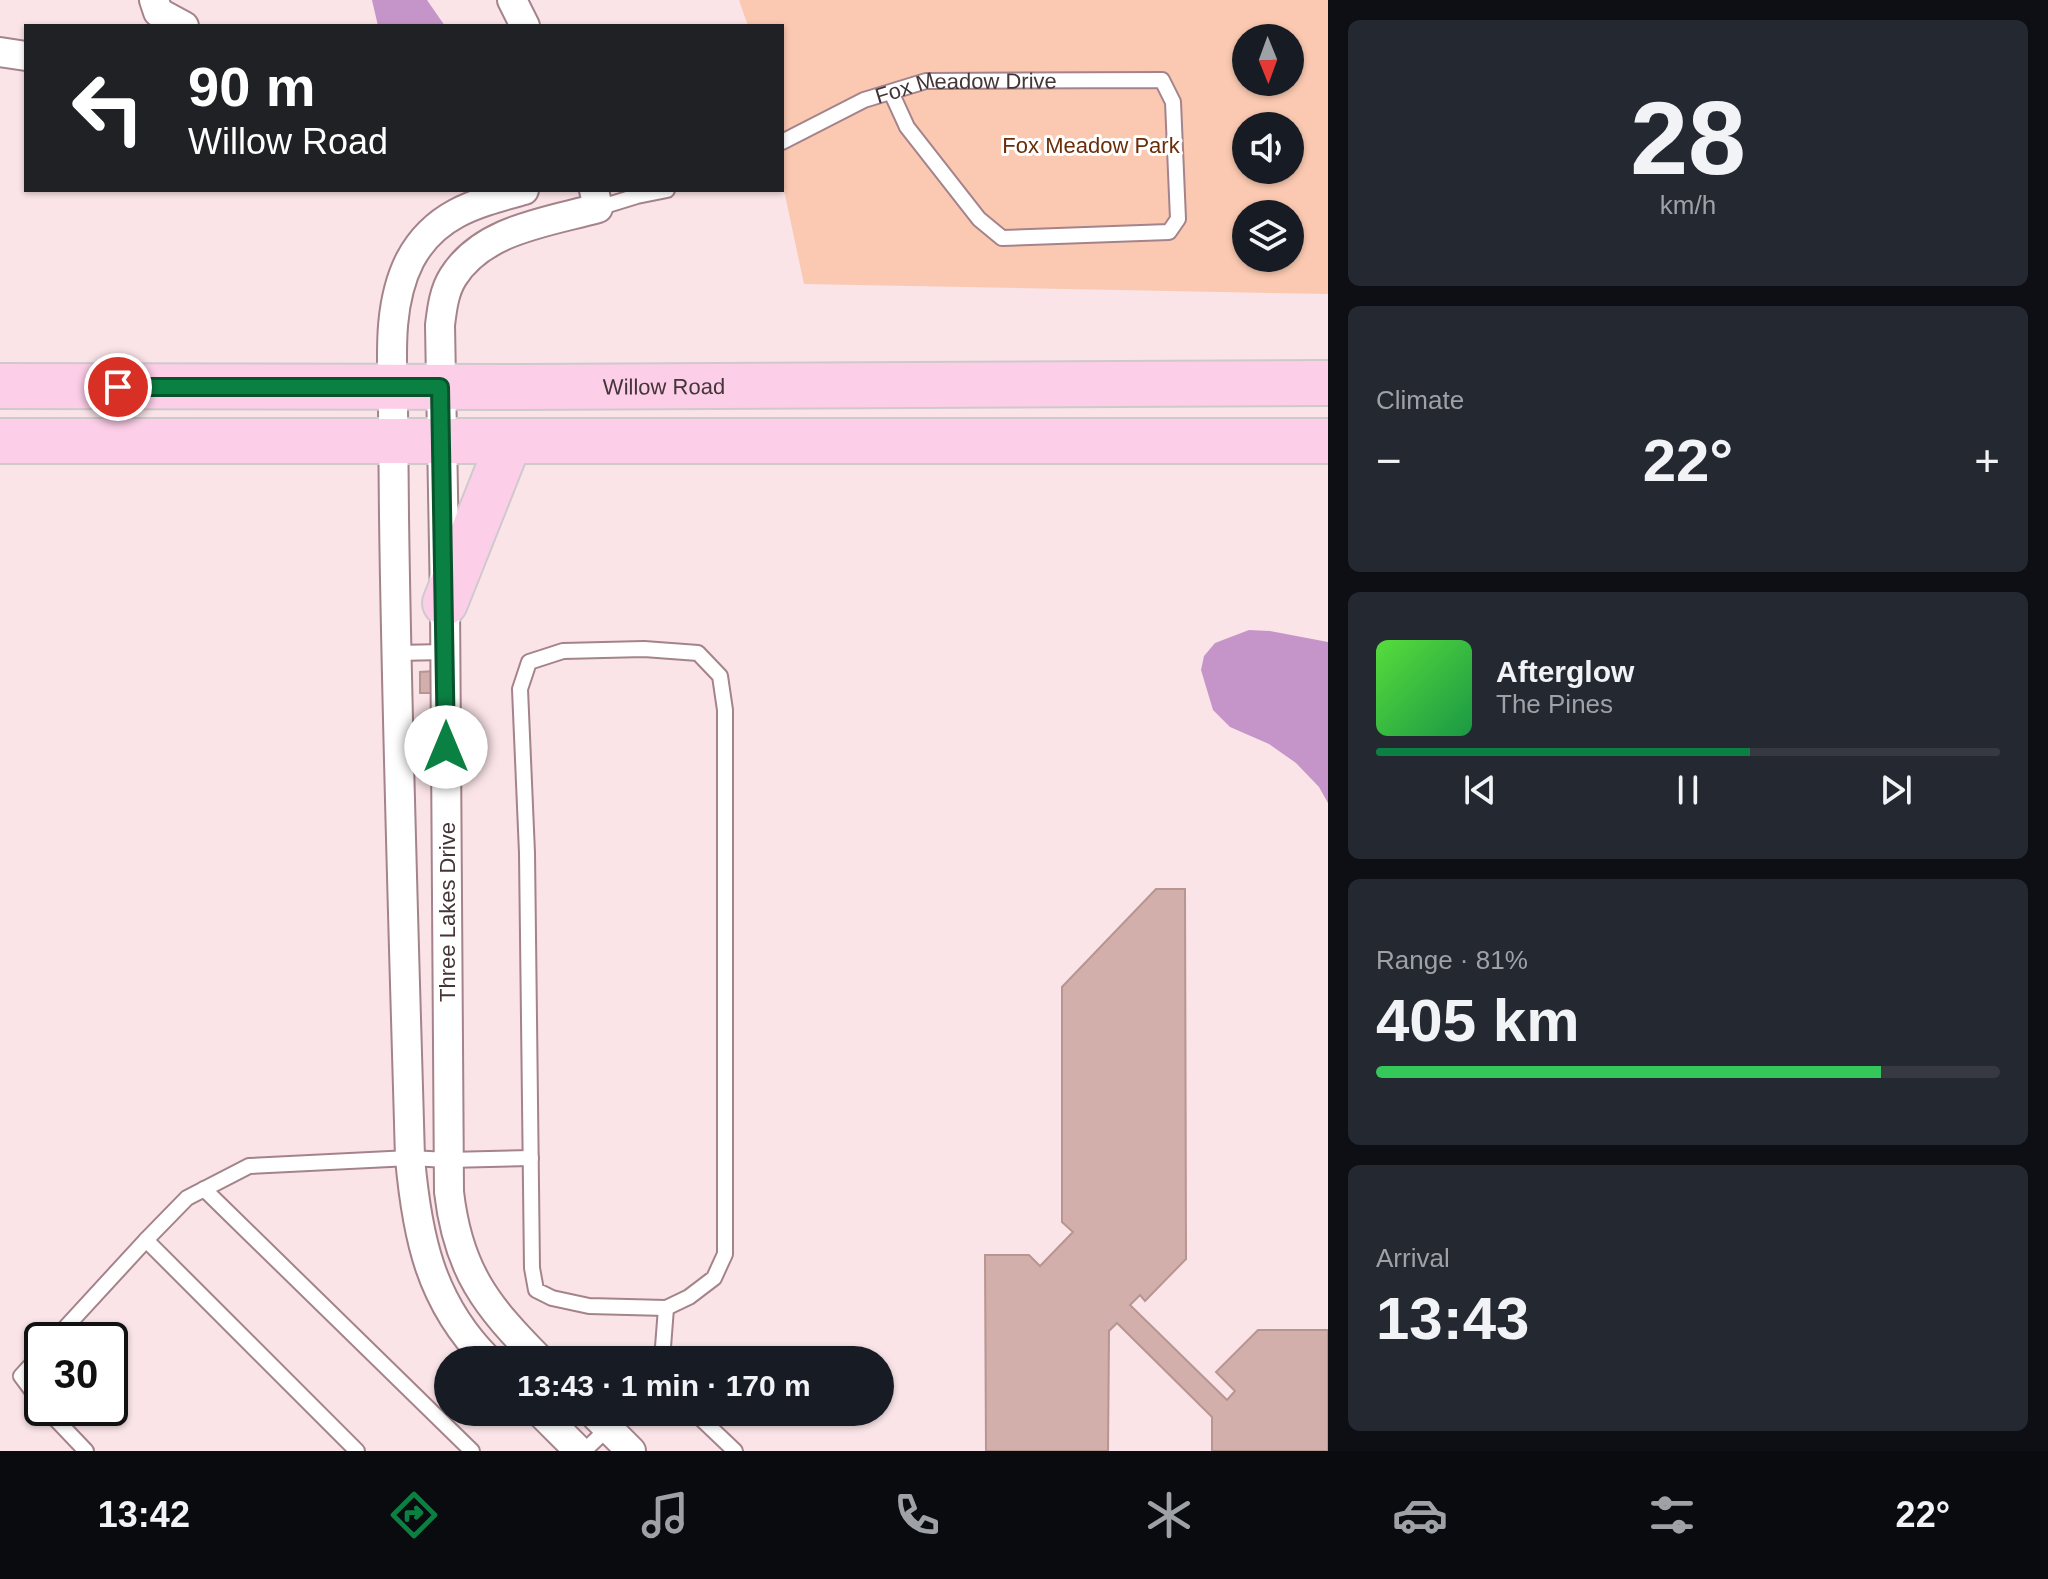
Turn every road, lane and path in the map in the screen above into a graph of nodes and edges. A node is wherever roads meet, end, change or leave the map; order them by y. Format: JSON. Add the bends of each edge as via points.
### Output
{"nodes":[{"id":1,"x":512,"y":0,"type":"edge"},
{"id":2,"x":153,"y":13,"type":"edge"},
{"id":3,"x":179,"y":24,"type":"edge"},
{"id":4,"x":524,"y":24,"type":"edge"},
{"id":5,"x":0,"y":52,"type":"edge"},
{"id":6,"x":24,"y":56,"type":"edge"},
{"id":7,"x":891,"y":92,"type":"junction"},
{"id":8,"x":784,"y":141,"type":"edge"},
{"id":9,"x":517,"y":192,"type":"edge"},
{"id":10,"x":657,"y":192,"type":"edge"},
{"id":11,"x":596,"y":199,"type":"edge"},
{"id":12,"x":1328,"y":383,"type":"edge"},
{"id":13,"x":0,"y":386,"type":"edge"},
{"id":14,"x":392,"y":387,"type":"junction"},
{"id":15,"x":440,"y":387,"type":"junction"},
{"id":16,"x":0,"y":441,"type":"edge"},
{"id":17,"x":1328,"y":441,"type":"edge"},
{"id":18,"x":393,"y":442,"type":"junction"},
{"id":19,"x":441,"y":442,"type":"junction"},
{"id":20,"x":509,"y":442,"type":"junction"},
{"id":21,"x":445,"y":603,"type":"junction"},
{"id":22,"x":445,"y":652,"type":"junction"},
{"id":23,"x":396,"y":653,"type":"junction"},
{"id":24,"x":410,"y":1158,"type":"junction"},
{"id":25,"x":531,"y":1158,"type":"junction"},
{"id":26,"x":448,"y":1160,"type":"junction"},
{"id":27,"x":204,"y":1189,"type":"junction"},
{"id":28,"x":146,"y":1240,"type":"junction"},
{"id":29,"x":666,"y":1308,"type":"junction"},
{"id":30,"x":71,"y":1322,"type":"edge"},
{"id":31,"x":476,"y":1346,"type":"edge"},
{"id":32,"x":527,"y":1346,"type":"edge"},
{"id":33,"x":663,"y":1346,"type":"edge"},
{"id":34,"x":62,"y":1426,"type":"edge"},
{"id":35,"x":555,"y":1426,"type":"edge"},
{"id":36,"x":601,"y":1426,"type":"edge"},
{"id":37,"x":614,"y":1426,"type":"edge"},
{"id":38,"x":709,"y":1426,"type":"edge"},
{"id":39,"x":86,"y":1451,"type":"edge"},
{"id":40,"x":357,"y":1451,"type":"edge"},
{"id":41,"x":472,"y":1451,"type":"edge"},
{"id":42,"x":581,"y":1451,"type":"edge"},
{"id":43,"x":631,"y":1451,"type":"edge"},
{"id":44,"x":735,"y":1451,"type":"edge"}],
"edges":[{"from":1,"to":4,"type":"street"},
{"from":2,"to":3,"type":"street"},
{"from":5,"to":6,"type":"street"},
{"from":7,"to":7,"type":"lane","name":"Fox Meadow Drive","via":[[926,81],[1162,80],[1173,102],[1178,219],[1169,232],[1002,238],[979,219],[907,127]]},
{"from":7,"to":8,"type":"lane","name":"Fox Meadow Drive"},
{"from":9,"to":14,"type":"street","via":[[449,216],[410,260],[397,295]]},
{"from":10,"to":11,"type":"lane"},
{"from":11,"to":15,"type":"street","via":[[514,231],[469,258],[452,278],[440,325]]},
{"from":12,"to":15,"type":"main road","name":"Willow Road"},
{"from":13,"to":14,"type":"main road","name":"Willow Road"},
{"from":14,"to":15,"type":"main road","name":"Willow Road"},
{"from":14,"to":18,"type":"street","name":"Three Lakes Drive"},
{"from":15,"to":19,"type":"street","name":"Three Lakes Drive"},
{"from":16,"to":18,"type":"main road"},
{"from":17,"to":20,"type":"main road"},
{"from":18,"to":19,"type":"main road"},
{"from":18,"to":23,"type":"street","name":"Three Lakes Drive"},
{"from":19,"to":20,"type":"main road"},
{"from":19,"to":21,"type":"street","name":"Three Lakes Drive"},
{"from":20,"to":21,"type":"main road"},
{"from":21,"to":22,"type":"street","name":"Three Lakes Drive"},
{"from":22,"to":23,"type":"lane"},
{"from":22,"to":26,"type":"street","name":"Three Lakes Drive"},
{"from":23,"to":24,"type":"street","name":"Three Lakes Drive"},
{"from":24,"to":26,"type":"lane"},
{"from":24,"to":27,"type":"lane","via":[[249,1166]]},
{"from":24,"to":31,"type":"street","name":"Three Lakes Drive","via":[[429,1267],[441,1297]]},
{"from":25,"to":26,"type":"lane"},
{"from":25,"to":29,"type":"lane","via":[[536,1290],[589,1306]]},
{"from":25,"to":29,"type":"lane","via":[[520,689],[529,662],[563,651],[698,653],[720,676],[725,710],[725,1254],[714,1278]]},
{"from":26,"to":32,"type":"street","name":"Three Lakes Drive","via":[[453,1226],[463,1258],[491,1309]]},
{"from":27,"to":28,"type":"lane","via":[[187,1198]]},
{"from":27,"to":41,"type":"lane"},
{"from":28,"to":30,"type":"lane"},
{"from":28,"to":40,"type":"lane"},
{"from":29,"to":33,"type":"lane"},
{"from":34,"to":39,"type":"lane"},
{"from":35,"to":42,"type":"street"},
{"from":36,"to":42,"type":"lane"},
{"from":37,"to":43,"type":"street"},
{"from":38,"to":44,"type":"lane"}]}
